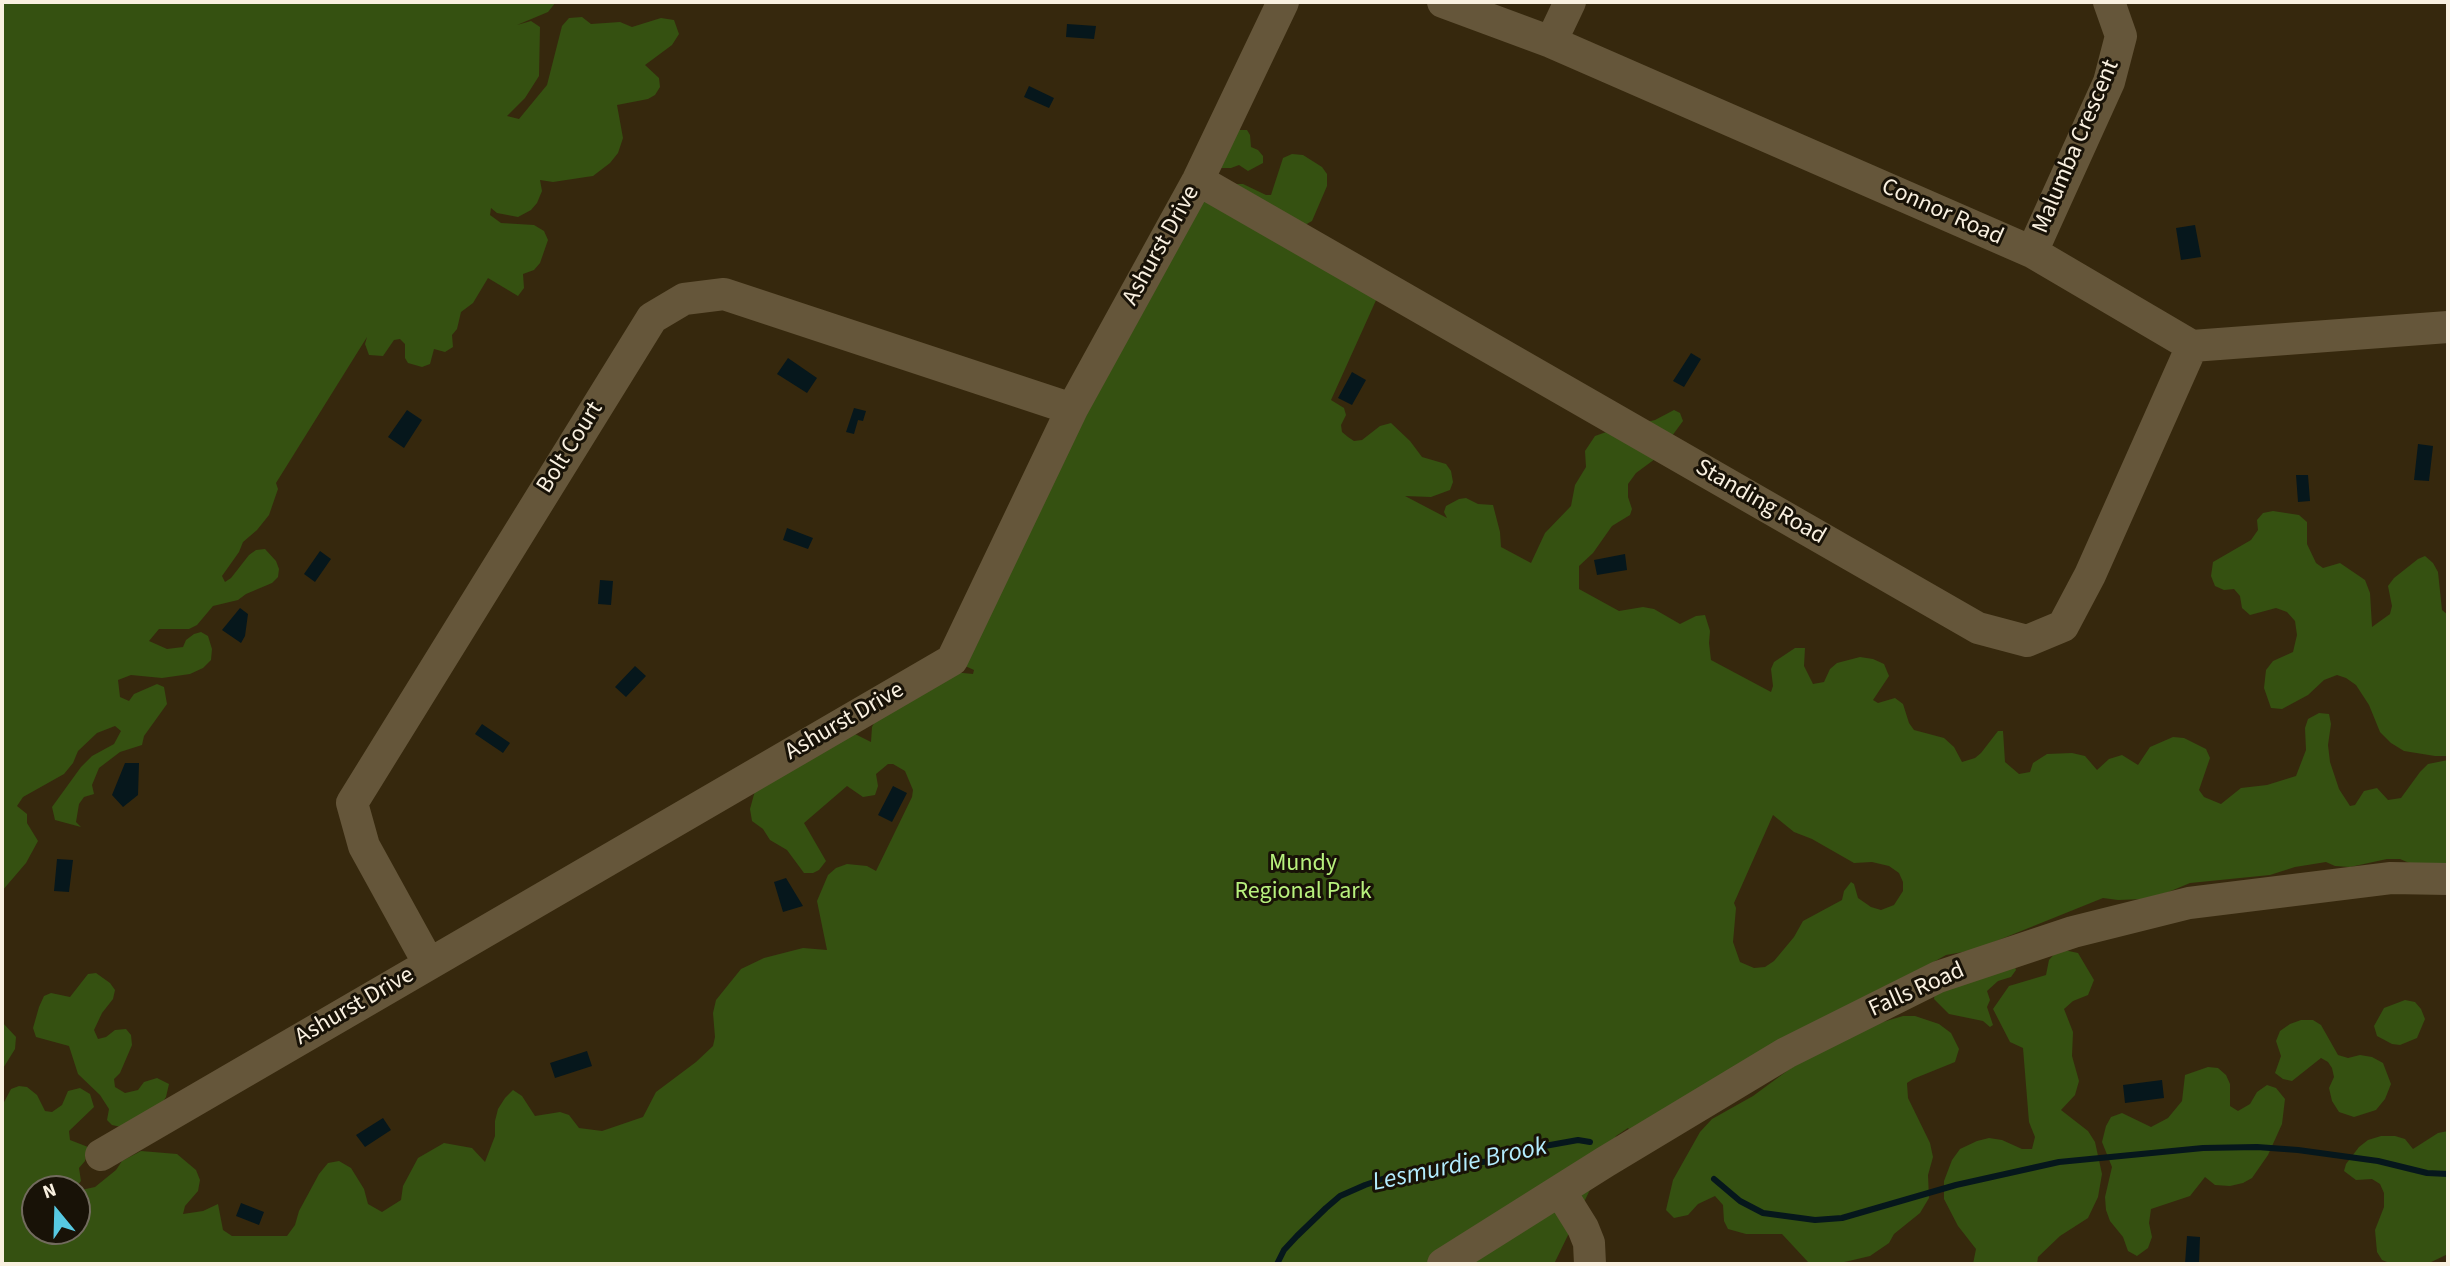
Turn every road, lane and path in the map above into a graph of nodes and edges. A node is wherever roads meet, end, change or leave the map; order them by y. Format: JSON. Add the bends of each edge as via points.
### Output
{"nodes":[{"id":1,"x":1283,"y":2,"type":"edge"},
{"id":2,"x":1443,"y":2,"type":"edge"},
{"id":3,"x":1570,"y":2,"type":"edge"},
{"id":4,"x":2109,"y":2,"type":"edge"},
{"id":5,"x":1551,"y":42,"type":"junction"},
{"id":6,"x":1198,"y":180,"type":"junction"},
{"id":7,"x":2032,"y":252,"type":"junction"},
{"id":8,"x":2448,"y":327,"type":"edge"},
{"id":9,"x":2192,"y":346,"type":"junction"},
{"id":10,"x":1072,"y":409,"type":"junction"},
{"id":11,"x":2448,"y":879,"type":"edge"},
{"id":12,"x":429,"y":964,"type":"junction"},
{"id":13,"x":102,"y":1156,"type":"dead end"},
{"id":14,"x":1560,"y":1191,"type":"junction"},
{"id":15,"x":1443,"y":1264,"type":"edge"},
{"id":16,"x":1590,"y":1264,"type":"edge"}],
"edges":[{"from":1,"to":6,"type":"street","name":"Ashurst Drive"},
{"from":2,"to":5,"type":"street","name":"Connor Road"},
{"from":3,"to":5,"type":"street"},
{"from":4,"to":7,"type":"street","name":"Malumba Crescent","via":[[2121,36],[2109,82]]},
{"from":5,"to":7,"type":"street","name":"Connor Road"},
{"from":6,"to":9,"type":"street","name":"Standing Road","via":[[1978,628],[2027,641],[2063,626]]},
{"from":6,"to":10,"type":"street","name":"Ashurst Drive"},
{"from":7,"to":9,"type":"street","name":"Connor Road"},
{"from":8,"to":9,"type":"street"},
{"from":10,"to":12,"type":"street","name":"Ashurst Drive","via":[[952,660]]},
{"from":10,"to":12,"type":"street","name":"Bolt Court","via":[[724,294],[684,299],[652,318],[352,803],[364,846]]},
{"from":11,"to":14,"type":"street","name":"Falls Road","via":[[2390,878],[2189,903],[2073,932],[1938,977],[1786,1053]]},
{"from":12,"to":13,"type":"street","name":"Ashurst Drive"},
{"from":14,"to":15,"type":"street","name":"Falls Road"},
{"from":14,"to":16,"type":"street","via":[[1583,1228]]}]}
